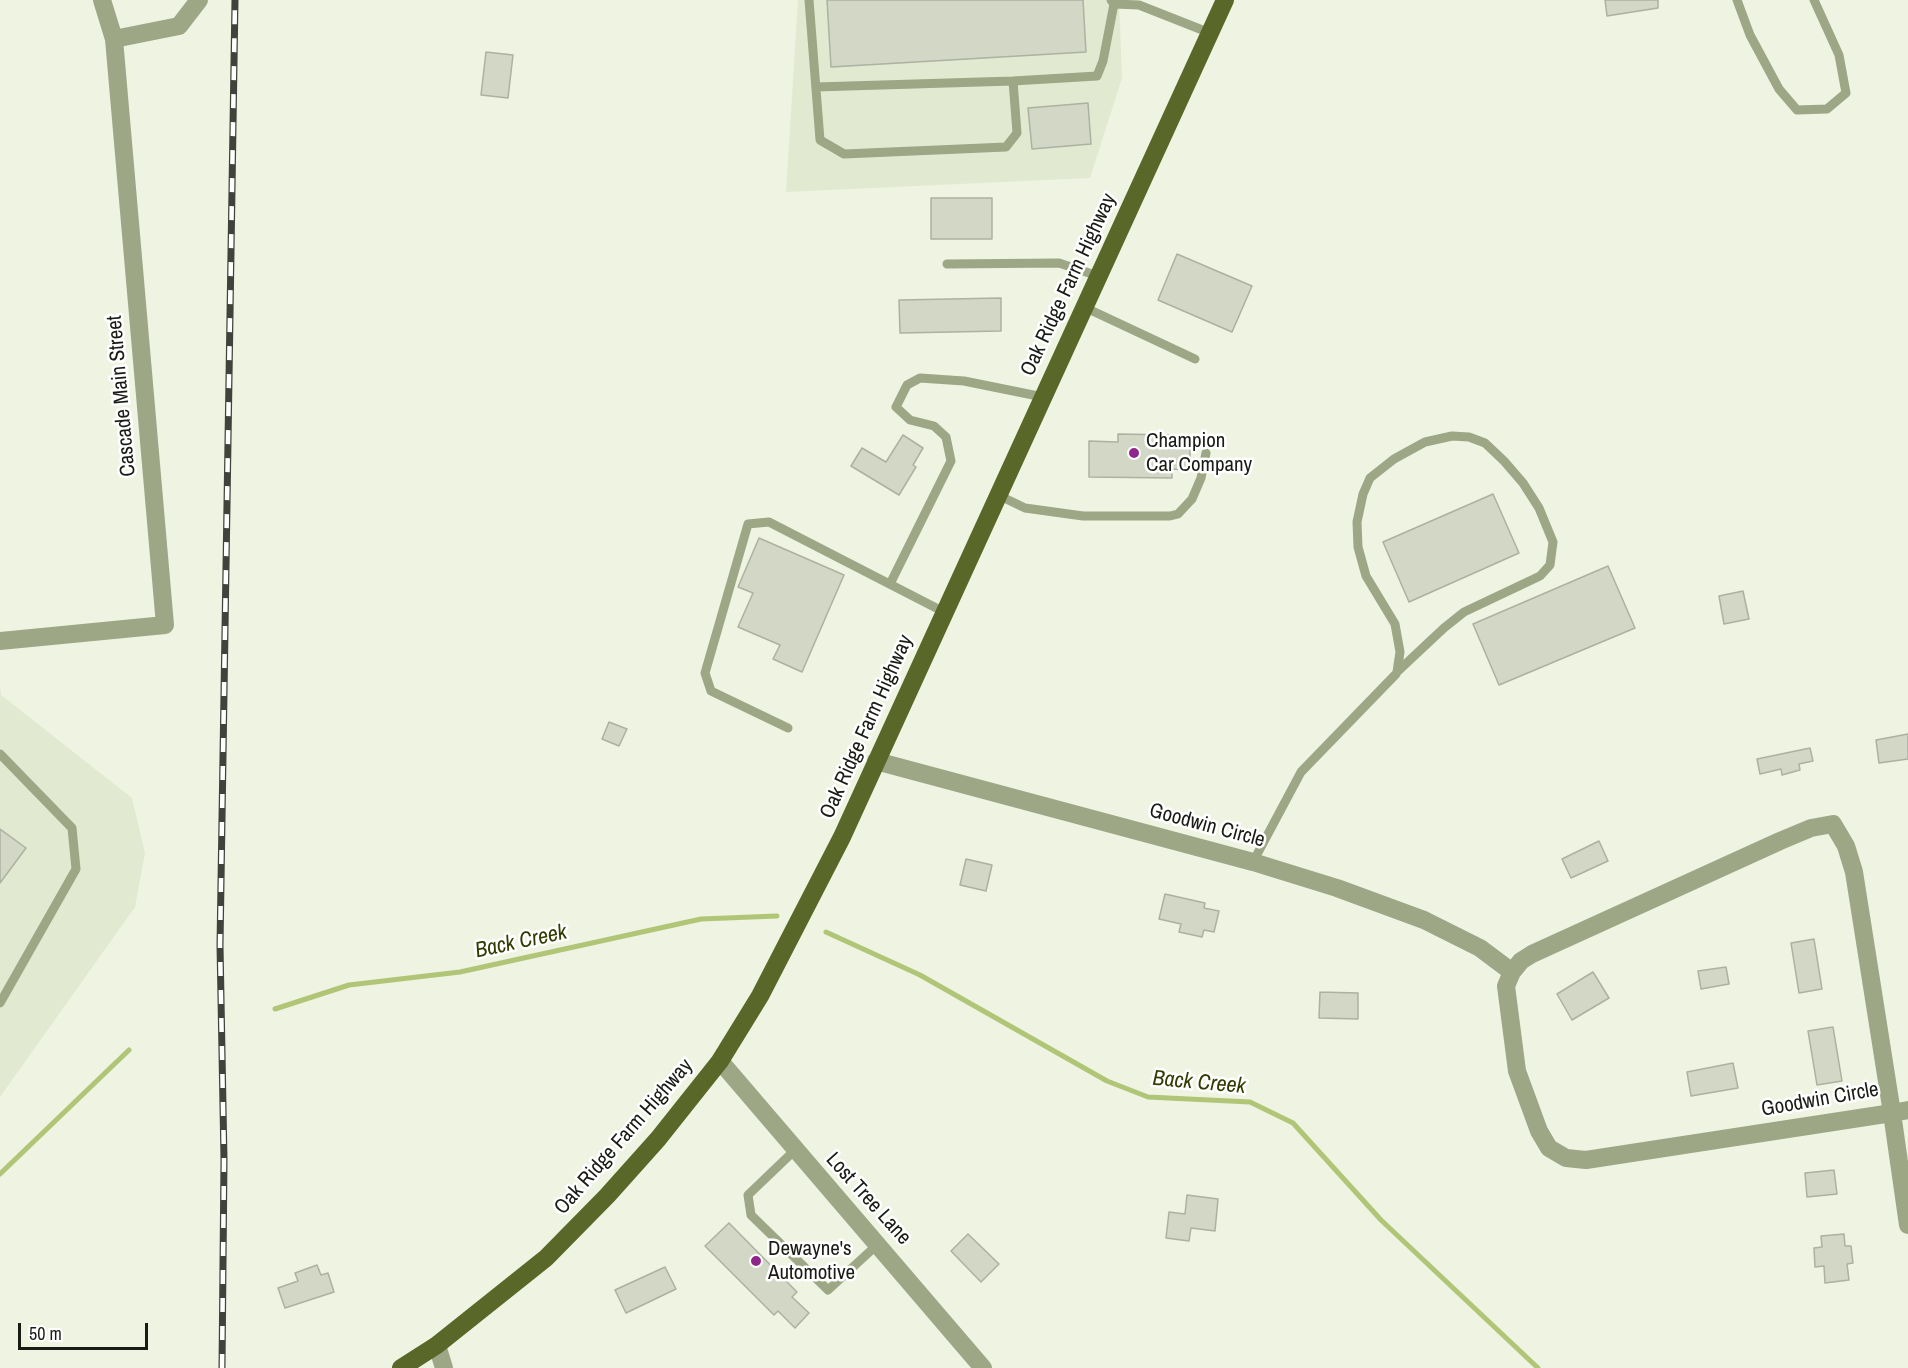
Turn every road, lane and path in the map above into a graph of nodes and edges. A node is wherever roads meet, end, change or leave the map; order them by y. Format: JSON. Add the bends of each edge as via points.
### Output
{"nodes":[{"id":1,"x":102,"y":0,"type":"edge"},
{"id":2,"x":199,"y":0,"type":"edge"},
{"id":3,"x":809,"y":0,"type":"edge"},
{"id":4,"x":1225,"y":0,"type":"edge"},
{"id":5,"x":1737,"y":0,"type":"edge"},
{"id":6,"x":1814,"y":0,"type":"edge"},
{"id":7,"x":1112,"y":2,"type":"edge"},
{"id":8,"x":1210,"y":33,"type":"junction"},
{"id":9,"x":114,"y":39,"type":"junction"},
{"id":10,"x":1013,"y":81,"type":"junction"},
{"id":11,"x":816,"y":87,"type":"junction"},
{"id":12,"x":947,"y":264,"type":"dead end"},
{"id":13,"x":1098,"y":276,"type":"junction"},
{"id":14,"x":1084,"y":307,"type":"junction"},
{"id":15,"x":1195,"y":359,"type":"dead end"},
{"id":16,"x":1043,"y":397,"type":"junction"},
{"id":17,"x":1206,"y":453,"type":"dead end"},
{"id":18,"x":998,"y":495,"type":"junction"},
{"id":19,"x":890,"y":584,"type":"junction"},
{"id":20,"x":944,"y":612,"type":"junction"},
{"id":21,"x":0,"y":641,"type":"edge"},
{"id":22,"x":1397,"y":672,"type":"junction"},
{"id":23,"x":788,"y":728,"type":"dead end"},
{"id":24,"x":0,"y":754,"type":"edge"},
{"id":25,"x":876,"y":761,"type":"junction"},
{"id":26,"x":1253,"y":862,"type":"junction"},
{"id":27,"x":1512,"y":972,"type":"junction"},
{"id":28,"x":0,"y":1003,"type":"edge"},
{"id":29,"x":720,"y":1061,"type":"junction"},
{"id":30,"x":1900,"y":1112,"type":"edge"},
{"id":31,"x":795,"y":1150,"type":"junction"},
{"id":32,"x":1908,"y":1225,"type":"edge"},
{"id":33,"x":878,"y":1244,"type":"junction"},
{"id":34,"x":437,"y":1345,"type":"junction"},
{"id":35,"x":401,"y":1368,"type":"edge"},
{"id":36,"x":444,"y":1368,"type":"edge"},
{"id":37,"x":983,"y":1368,"type":"edge"}],
"edges":[{"from":1,"to":9,"type":"street","name":"Cascade Main Street"},
{"from":2,"to":9,"type":"street","via":[[179,26]]},
{"from":3,"to":11,"type":"lane"},
{"from":4,"to":8,"type":"main road","name":"Oak Ridge Farm Highway"},
{"from":5,"to":6,"type":"lane","via":[[1774,80],[1797,110],[1827,109],[1846,93],[1839,55]]},
{"from":7,"to":8,"type":"lane","via":[[1140,5]]},
{"from":7,"to":10,"type":"lane","via":[[1097,76]]},
{"from":8,"to":13,"type":"main road","name":"Oak Ridge Farm Highway"},
{"from":9,"to":21,"type":"street","name":"Cascade Main Street","via":[[165,625]]},
{"from":10,"to":11,"type":"lane"},
{"from":10,"to":11,"type":"lane","via":[[1017,133],[1006,147],[844,154],[820,140]]},
{"from":12,"to":13,"type":"lane","via":[[1059,263]]},
{"from":13,"to":14,"type":"main road","name":"Oak Ridge Farm Highway"},
{"from":14,"to":15,"type":"lane"},
{"from":14,"to":16,"type":"main road","name":"Oak Ridge Farm Highway"},
{"from":16,"to":18,"type":"main road","name":"Oak Ridge Farm Highway"},
{"from":16,"to":19,"type":"lane","via":[[964,381],[920,378],[907,385],[896,407],[910,420],[934,426],[946,437],[951,461]]},
{"from":17,"to":18,"type":"lane","via":[[1202,478],[1192,499],[1178,514],[1170,516],[1083,516],[1025,508]]},
{"from":18,"to":20,"type":"main road","name":"Oak Ridge Farm Highway"},
{"from":19,"to":20,"type":"lane"},
{"from":19,"to":23,"type":"lane","via":[[769,522],[748,524],[705,673],[711,691]]},
{"from":20,"to":25,"type":"main road","name":"Oak Ridge Farm Highway"},
{"from":22,"to":22,"type":"lane","via":[[1464,612],[1540,576],[1550,565],[1553,542],[1539,508],[1504,461],[1485,443],[1469,437],[1425,442],[1370,478],[1364,494],[1357,522],[1358,547],[1366,576],[1395,624],[1400,652]]},
{"from":22,"to":26,"type":"lane","via":[[1301,772]]},
{"from":24,"to":28,"type":"lane","via":[[72,828],[76,869]]},
{"from":25,"to":26,"type":"street","name":"Goodwin Circle"},
{"from":25,"to":29,"type":"main road","name":"Oak Ridge Farm Highway","via":[[783,955]]},
{"from":26,"to":27,"type":"street","name":"Goodwin Circle","via":[[1424,920],[1480,948]]},
{"from":27,"to":30,"type":"street","name":"Goodwin Circle","via":[[1506,986],[1506,1001],[1517,1071],[1539,1131],[1550,1148],[1566,1158],[1586,1160]]},
{"from":27,"to":30,"type":"street","name":"Goodwin Circle","via":[[1533,954],[1780,841],[1833,824],[1846,846],[1854,872]]},
{"from":29,"to":31,"type":"street","name":"Lost Tree Lane"},
{"from":29,"to":34,"type":"main road","name":"Oak Ridge Farm Highway","via":[[651,1147],[546,1258]]},
{"from":30,"to":32,"type":"street"},
{"from":31,"to":33,"type":"street","name":"Lost Tree Lane"},
{"from":31,"to":33,"type":"lane","via":[[748,1196],[751,1215],[828,1290]]},
{"from":33,"to":37,"type":"street","name":"Lost Tree Lane"},
{"from":34,"to":35,"type":"main road","name":"Oak Ridge Farm Highway"},
{"from":34,"to":36,"type":"street"}]}
